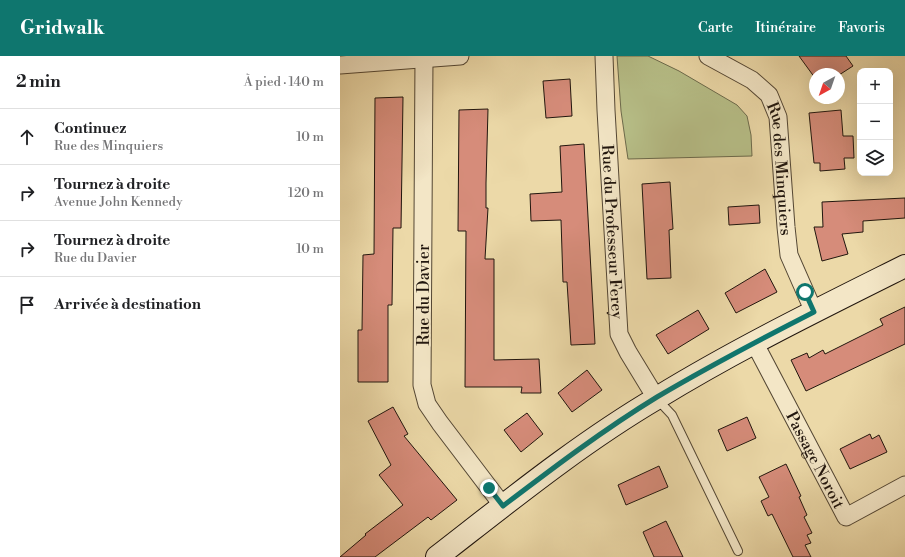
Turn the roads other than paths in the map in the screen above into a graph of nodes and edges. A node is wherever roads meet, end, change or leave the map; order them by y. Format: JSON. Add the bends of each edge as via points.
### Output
{"nodes":[{"id":1,"x":460,"y":56,"type":"edge"},
{"id":2,"x":604,"y":56,"type":"edge"},
{"id":3,"x":708,"y":56,"type":"edge"},
{"id":4,"x":424,"y":58,"type":"junction"},
{"id":5,"x":340,"y":64,"type":"edge"},
{"id":6,"x":905,"y":266,"type":"edge"},
{"id":7,"x":814,"y":312,"type":"junction"},
{"id":8,"x":754,"y":342,"type":"junction"},
{"id":9,"x":656,"y":398,"type":"junction"},
{"id":10,"x":905,"y":485,"type":"edge"},
{"id":11,"x":503,"y":506,"type":"junction"},
{"id":12,"x":738,"y":551,"type":"dead end"},
{"id":13,"x":437,"y":557,"type":"edge"}],
"edges":[{"from":1,"to":4,"type":"street"},
{"from":2,"to":9,"type":"street","name":"Rue du Professeur Ferey","via":[[619,334]]},
{"from":3,"to":7,"type":"street","name":"Rue des Minquiers","via":[[752,80],[769,95],[772,102],[778,117],[789,255]]},
{"from":4,"to":5,"type":"street"},
{"from":4,"to":11,"type":"street","name":"Rue du Davier","via":[[422,385],[428,404],[440,423]]},
{"from":6,"to":7,"type":"main road"},
{"from":7,"to":8,"type":"main road"},
{"from":8,"to":9,"type":"main road"},
{"from":8,"to":10,"type":"street","name":"Passage Noroit","via":[[846,517]]},
{"from":9,"to":11,"type":"main road","via":[[571,454]]},
{"from":9,"to":12,"type":"lane","via":[[672,416]]},
{"from":11,"to":13,"type":"main road"}]}
